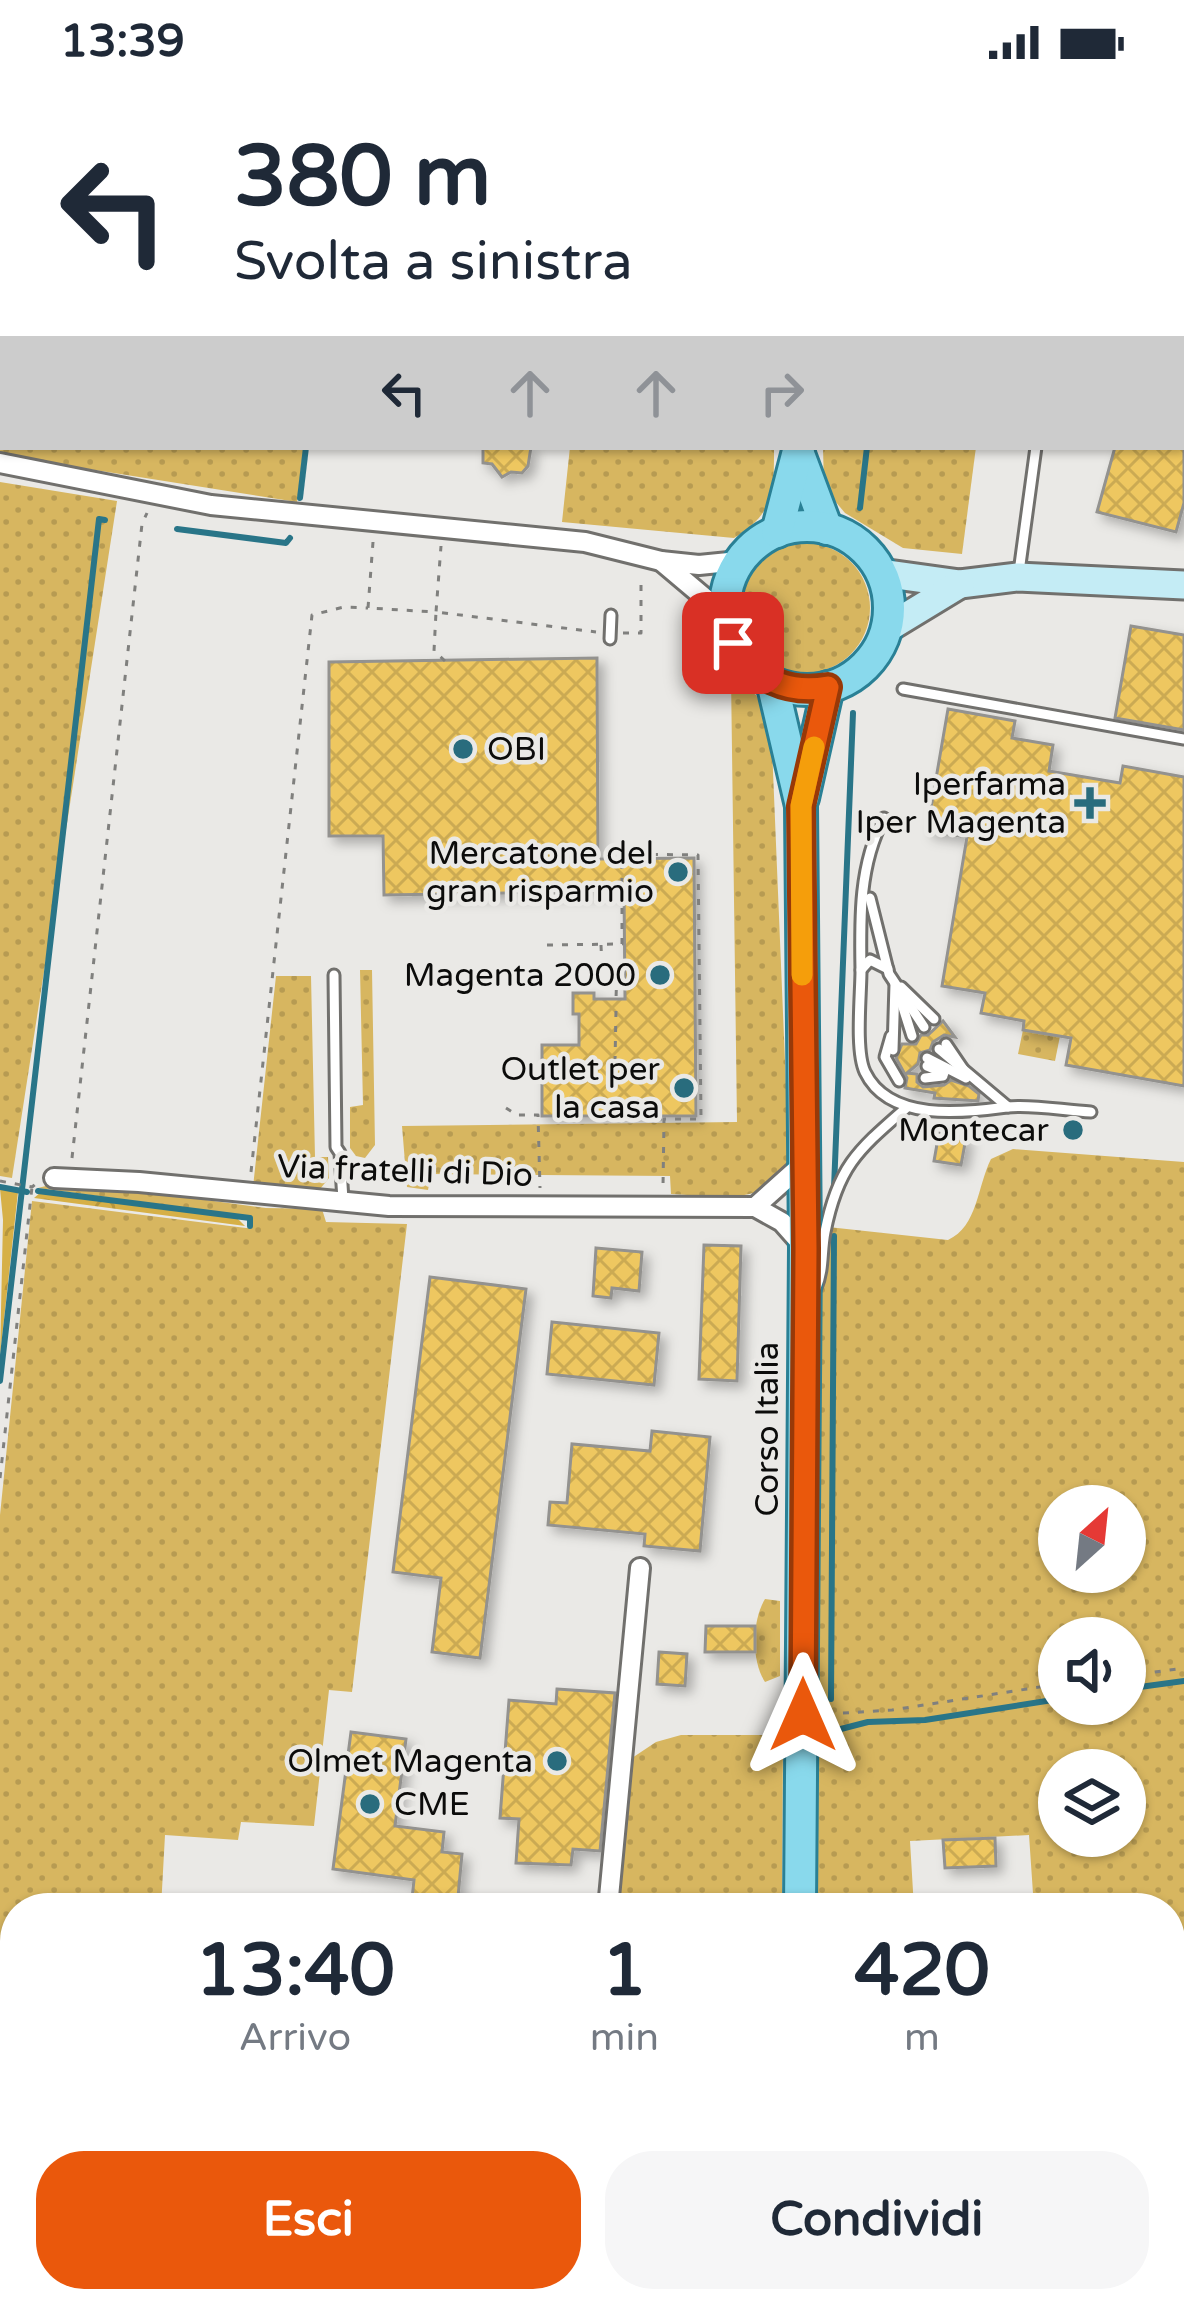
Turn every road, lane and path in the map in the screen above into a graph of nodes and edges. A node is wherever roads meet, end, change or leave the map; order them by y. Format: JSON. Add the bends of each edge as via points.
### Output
{"nodes":[{"id":1,"x":799,"y":450,"type":"edge"},
{"id":2,"x":1036,"y":450,"type":"edge"},
{"id":3,"x":0,"y":463,"type":"edge"},
{"id":4,"x":158,"y":513,"type":"dead end"},
{"id":5,"x":827,"y":529,"type":"junction"},
{"id":6,"x":777,"y":532,"type":"junction"},
{"id":7,"x":373,"y":538,"type":"dead end"},
{"id":8,"x":441,"y":544,"type":"dead end"},
{"id":9,"x":661,"y":561,"type":"junction"},
{"id":10,"x":739,"y":561,"type":"junction"},
{"id":11,"x":880,"y":573,"type":"junction"},
{"id":12,"x":641,"y":576,"type":"dead end"},
{"id":13,"x":1018,"y":577,"type":"junction"},
{"id":14,"x":960,"y":584,"type":"junction"},
{"id":15,"x":1184,"y":585,"type":"edge"},
{"id":16,"x":368,"y":608,"type":"junction"},
{"id":17,"x":436,"y":612,"type":"junction"},
{"id":18,"x":611,"y":615,"type":"dead end"},
{"id":19,"x":725,"y":615,"type":"junction"},
{"id":20,"x":886,"y":629,"type":"junction"},
{"id":21,"x":610,"y":636,"type":"junction"},
{"id":22,"x":446,"y":661,"type":"dead end"},
{"id":23,"x":772,"y":682,"type":"junction"},
{"id":24,"x":828,"y":687,"type":"junction"},
{"id":25,"x":903,"y":689,"type":"dead end"},
{"id":26,"x":1184,"y":739,"type":"edge"},
{"id":27,"x":801,"y":806,"type":"junction"},
{"id":28,"x":884,"y":818,"type":"dead end"},
{"id":29,"x":870,"y":898,"type":"dead end"},
{"id":30,"x":547,"y":945,"type":"dead end"},
{"id":31,"x":601,"y":945,"type":"junction"},
{"id":32,"x":861,"y":970,"type":"junction"},
{"id":33,"x":888,"y":971,"type":"junction"},
{"id":34,"x":334,"y":975,"type":"dead end"},
{"id":35,"x":896,"y":984,"type":"junction"},
{"id":36,"x":616,"y":999,"type":"dead end"},
{"id":37,"x":616,"y":1010,"type":"dead end"},
{"id":38,"x":929,"y":1023,"type":"dead end"},
{"id":39,"x":894,"y":1031,"type":"junction"},
{"id":40,"x":615,"y":1062,"type":"dead end"},
{"id":41,"x":964,"y":1076,"type":"junction"},
{"id":42,"x":899,"y":1081,"type":"dead end"},
{"id":43,"x":1008,"y":1107,"type":"junction"},
{"id":44,"x":506,"y":1108,"type":"dead end"},
{"id":45,"x":906,"y":1108,"type":"junction"},
{"id":46,"x":1091,"y":1112,"type":"dead end"},
{"id":47,"x":614,"y":1116,"type":"dead end"},
{"id":48,"x":664,"y":1120,"type":"junction"},
{"id":49,"x":804,"y":1163,"type":"junction"},
{"id":50,"x":62,"y":1178,"type":"joint"},
{"id":51,"x":0,"y":1181,"type":"edge"},
{"id":52,"x":249,"y":1195,"type":"junction"},
{"id":53,"x":343,"y":1200,"type":"junction"},
{"id":54,"x":663,"y":1207,"type":"junction"},
{"id":55,"x":540,"y":1208,"type":"junction"},
{"id":56,"x":755,"y":1208,"type":"junction"},
{"id":57,"x":806,"y":1248,"type":"junction"},
{"id":58,"x":803,"y":1313,"type":"junction"},
{"id":59,"x":0,"y":1478,"type":"edge"},
{"id":60,"x":640,"y":1568,"type":"dead end"},
{"id":61,"x":1184,"y":1668,"type":"edge"},
{"id":62,"x":1146,"y":1673,"type":"edge"},
{"id":63,"x":1038,"y":1687,"type":"edge"},
{"id":64,"x":797,"y":1708,"type":"junction"},
{"id":65,"x":609,"y":1893,"type":"edge"},
{"id":66,"x":800,"y":1893,"type":"edge"}],
"edges":[{"from":1,"to":5,"type":"main road"},
{"from":1,"to":6,"type":"main road"},
{"from":2,"to":13,"type":"lane"},
{"from":3,"to":9,"type":"street","via":[[211,505],[585,542]]},
{"from":4,"to":50,"type":"path","via":[[148,512],[142,524]]},
{"from":5,"to":6,"type":"main road"},
{"from":5,"to":11,"type":"main road","via":[[853,541]]},
{"from":6,"to":10,"type":"main road"},
{"from":7,"to":16,"type":"path"},
{"from":8,"to":17,"type":"path"},
{"from":9,"to":10,"type":"street"},
{"from":9,"to":19,"type":"street"},
{"from":10,"to":19,"type":"main road"},
{"from":11,"to":14,"type":"street"},
{"from":11,"to":20,"type":"main road"},
{"from":12,"to":21,"type":"path","via":[[641,633]]},
{"from":13,"to":14,"type":"street"},
{"from":13,"to":15,"type":"street"},
{"from":14,"to":20,"type":"street"},
{"from":16,"to":17,"type":"path"},
{"from":16,"to":52,"type":"path","via":[[312,615]]},
{"from":17,"to":21,"type":"path"},
{"from":17,"to":22,"type":"path","via":[[434,651]]},
{"from":18,"to":21,"type":"lane"},
{"from":19,"to":23,"type":"main road","via":[[740,655]]},
{"from":20,"to":24,"type":"main road","via":[[865,665]]},
{"from":23,"to":24,"type":"main road"},
{"from":23,"to":27,"type":"main road","name":"Corso Italia"},
{"from":24,"to":27,"type":"main road","name":"Corso Italia"},
{"from":25,"to":26,"type":"lane"},
{"from":27,"to":49,"type":"main road","name":"Corso Italia"},
{"from":28,"to":32,"type":"lane","via":[[870,844]]},
{"from":29,"to":33,"type":"lane"},
{"from":30,"to":31,"type":"path"},
{"from":31,"to":36,"type":"path","via":[[602,968],[617,968]]},
{"from":31,"to":48,"type":"path","via":[[622,944],[622,854],[698,855],[701,1119]]},
{"from":32,"to":33,"type":"lane","via":[[870,960]]},
{"from":32,"to":45,"type":"lane","via":[[862,1067]]},
{"from":33,"to":35,"type":"lane"},
{"from":34,"to":53,"type":"lane"},
{"from":35,"to":38,"type":"lane"},
{"from":35,"to":39,"type":"lane"},
{"from":35,"to":39,"type":"lane","via":[[903,1044]]},
{"from":37,"to":40,"type":"path"},
{"from":39,"to":42,"type":"lane","via":[[886,1057]]},
{"from":41,"to":41,"type":"lane","via":[[945,1045],[960,1064]]},
{"from":41,"to":41,"type":"lane","via":[[926,1073],[940,1076]]},
{"from":41,"to":43,"type":"lane"},
{"from":43,"to":45,"type":"lane"},
{"from":43,"to":46,"type":"lane"},
{"from":44,"to":55,"type":"path","via":[[538,1115]]},
{"from":45,"to":58,"type":"lane","via":[[842,1171],[823,1273]]},
{"from":47,"to":48,"type":"path"},
{"from":48,"to":54,"type":"path"},
{"from":49,"to":56,"type":"street"},
{"from":49,"to":57,"type":"main road","name":"Corso Italia"},
{"from":50,"to":52,"type":"street","name":"Via fratelli di Dio"},
{"from":51,"to":59,"type":"path","via":[[32,1187]]},
{"from":52,"to":53,"type":"street","name":"Via fratelli di Dio"},
{"from":53,"to":55,"type":"street","name":"Via fratelli di Dio"},
{"from":54,"to":55,"type":"street","name":"Via fratelli di Dio"},
{"from":54,"to":56,"type":"street","name":"Via fratelli di Dio"},
{"from":56,"to":57,"type":"street"},
{"from":57,"to":58,"type":"main road","name":"Corso Italia"},
{"from":58,"to":64,"type":"main road","name":"Corso Italia"},
{"from":60,"to":65,"type":"street"},
{"from":61,"to":62,"type":"path"},
{"from":63,"to":64,"type":"path","via":[[892,1710]]},
{"from":64,"to":66,"type":"main road","name":"Corso Italia"}]}
